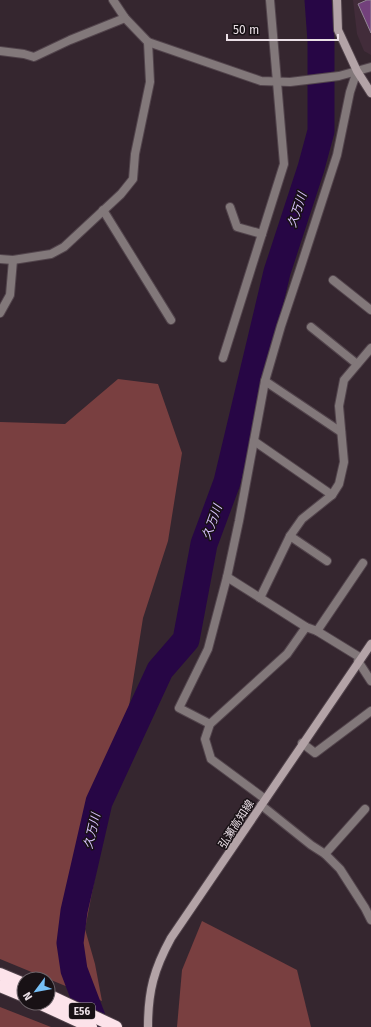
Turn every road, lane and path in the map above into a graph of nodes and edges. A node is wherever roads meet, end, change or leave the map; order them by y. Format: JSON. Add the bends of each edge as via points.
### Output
{"nodes":[{"id":1,"x":113,"y":0,"type":"edge"},
{"id":2,"x":270,"y":0,"type":"edge"},
{"id":3,"x":337,"y":0,"type":"edge"},
{"id":4,"x":125,"y":18,"type":"junction"},
{"id":5,"x":148,"y":42,"type":"junction"},
{"id":6,"x":0,"y":52,"type":"edge"},
{"id":7,"x":371,"y":67,"type":"edge"},
{"id":8,"x":357,"y":71,"type":"junction"},
{"id":9,"x":277,"y":82,"type":"junction"},
{"id":10,"x":371,"y":94,"type":"edge"},
{"id":11,"x":230,"y":207,"type":"dead end"},
{"id":12,"x":103,"y":210,"type":"junction"},
{"id":13,"x":262,"y":234,"type":"junction"},
{"id":14,"x":0,"y":259,"type":"edge"},
{"id":15,"x":13,"y":260,"type":"junction"},
{"id":16,"x":333,"y":280,"type":"dead end"},
{"id":17,"x":371,"y":310,"type":"edge"},
{"id":18,"x":0,"y":313,"type":"edge"},
{"id":19,"x":170,"y":320,"type":"dead end"},
{"id":20,"x":311,"y":327,"type":"dead end"},
{"id":21,"x":369,"y":353,"type":"edge"},
{"id":22,"x":223,"y":358,"type":"dead end"},
{"id":23,"x":357,"y":364,"type":"junction"},
{"id":24,"x":265,"y":381,"type":"junction"},
{"id":25,"x":341,"y":432,"type":"junction"},
{"id":26,"x":254,"y":441,"type":"junction"},
{"id":27,"x":332,"y":495,"type":"junction"},
{"id":28,"x":290,"y":536,"type":"junction"},
{"id":29,"x":327,"y":561,"type":"dead end"},
{"id":30,"x":363,"y":563,"type":"dead end"},
{"id":31,"x":226,"y":577,"type":"junction"},
{"id":32,"x":260,"y":598,"type":"junction"},
{"id":33,"x":306,"y":627,"type":"junction"},
{"id":34,"x":317,"y":631,"type":"junction"},
{"id":35,"x":371,"y":644,"type":"edge"},
{"id":36,"x":360,"y":660,"type":"junction"},
{"id":37,"x":371,"y":681,"type":"edge"},
{"id":38,"x":371,"y":711,"type":"edge"},
{"id":39,"x":210,"y":724,"type":"junction"},
{"id":40,"x":302,"y":743,"type":"junction"},
{"id":41,"x":263,"y":802,"type":"junction"},
{"id":42,"x":365,"y":809,"type":"dead end"},
{"id":43,"x":325,"y":854,"type":"junction"},
{"id":44,"x":371,"y":920,"type":"edge"},
{"id":45,"x":0,"y":974,"type":"edge"},
{"id":46,"x":16,"y":981,"type":"edge"},
{"id":47,"x":0,"y":986,"type":"edge"},
{"id":48,"x":16,"y":993,"type":"edge"},
{"id":49,"x":56,"y":999,"type":"edge"},
{"id":50,"x":56,"y":1011,"type":"edge"},
{"id":51,"x":91,"y":1027,"type":"edge"},
{"id":52,"x":116,"y":1027,"type":"edge"},
{"id":53,"x":148,"y":1027,"type":"edge"}],
"edges":[{"from":1,"to":4,"type":"street"},
{"from":2,"to":9,"type":"street"},
{"from":3,"to":8,"type":"main road","via":[[338,30]]},
{"from":4,"to":5,"type":"street"},
{"from":4,"to":6,"type":"street","via":[[34,57]]},
{"from":5,"to":9,"type":"street","via":[[261,81]]},
{"from":5,"to":12,"type":"street","via":[[150,82],[135,154],[133,179]]},
{"from":7,"to":8,"type":"street"},
{"from":8,"to":9,"type":"street","via":[[338,76]]},
{"from":8,"to":10,"type":"main road"},
{"from":8,"to":24,"type":"street","via":[[337,155]]},
{"from":9,"to":13,"type":"street","via":[[284,164]]},
{"from":11,"to":13,"type":"street","via":[[237,228]]},
{"from":12,"to":15,"type":"street","via":[[64,246],[51,254]]},
{"from":12,"to":19,"type":"street"},
{"from":13,"to":22,"type":"street"},
{"from":14,"to":15,"type":"street"},
{"from":15,"to":18,"type":"street","via":[[10,295]]},
{"from":16,"to":17,"type":"street"},
{"from":20,"to":23,"type":"street"},
{"from":21,"to":23,"type":"street"},
{"from":23,"to":25,"type":"street","via":[[344,380],[339,406]]},
{"from":24,"to":25,"type":"street"},
{"from":24,"to":26,"type":"street"},
{"from":25,"to":27,"type":"street","via":[[344,462],[339,484]]},
{"from":26,"to":27,"type":"street"},
{"from":26,"to":31,"type":"street"},
{"from":27,"to":28,"type":"street","via":[[302,519]]},
{"from":28,"to":29,"type":"street"},
{"from":28,"to":32,"type":"street"},
{"from":30,"to":34,"type":"street"},
{"from":31,"to":32,"type":"street"},
{"from":31,"to":39,"type":"street","via":[[208,649],[179,708]]},
{"from":32,"to":33,"type":"street"},
{"from":33,"to":34,"type":"street"},
{"from":33,"to":39,"type":"street","via":[[287,654]]},
{"from":34,"to":36,"type":"street"},
{"from":35,"to":36,"type":"main road","name":"弘瀬高知線"},
{"from":36,"to":37,"type":"street"},
{"from":36,"to":40,"type":"main road","name":"弘瀬高知線"},
{"from":38,"to":40,"type":"street","via":[[315,753]]},
{"from":39,"to":41,"type":"street","via":[[205,739],[211,759]]},
{"from":40,"to":41,"type":"main road","name":"弘瀬高知線"},
{"from":41,"to":43,"type":"street","via":[[306,841]]},
{"from":41,"to":53,"type":"main road","name":"弘瀬高知線","via":[[160,957],[151,986]]},
{"from":42,"to":43,"type":"street"},
{"from":43,"to":44,"type":"street","via":[[340,869]]},
{"from":45,"to":46,"type":"highway"},
{"from":47,"to":48,"type":"highway"},
{"from":49,"to":52,"type":"highway","number":"E56"},
{"from":50,"to":51,"type":"highway","number":"E56"}]}
